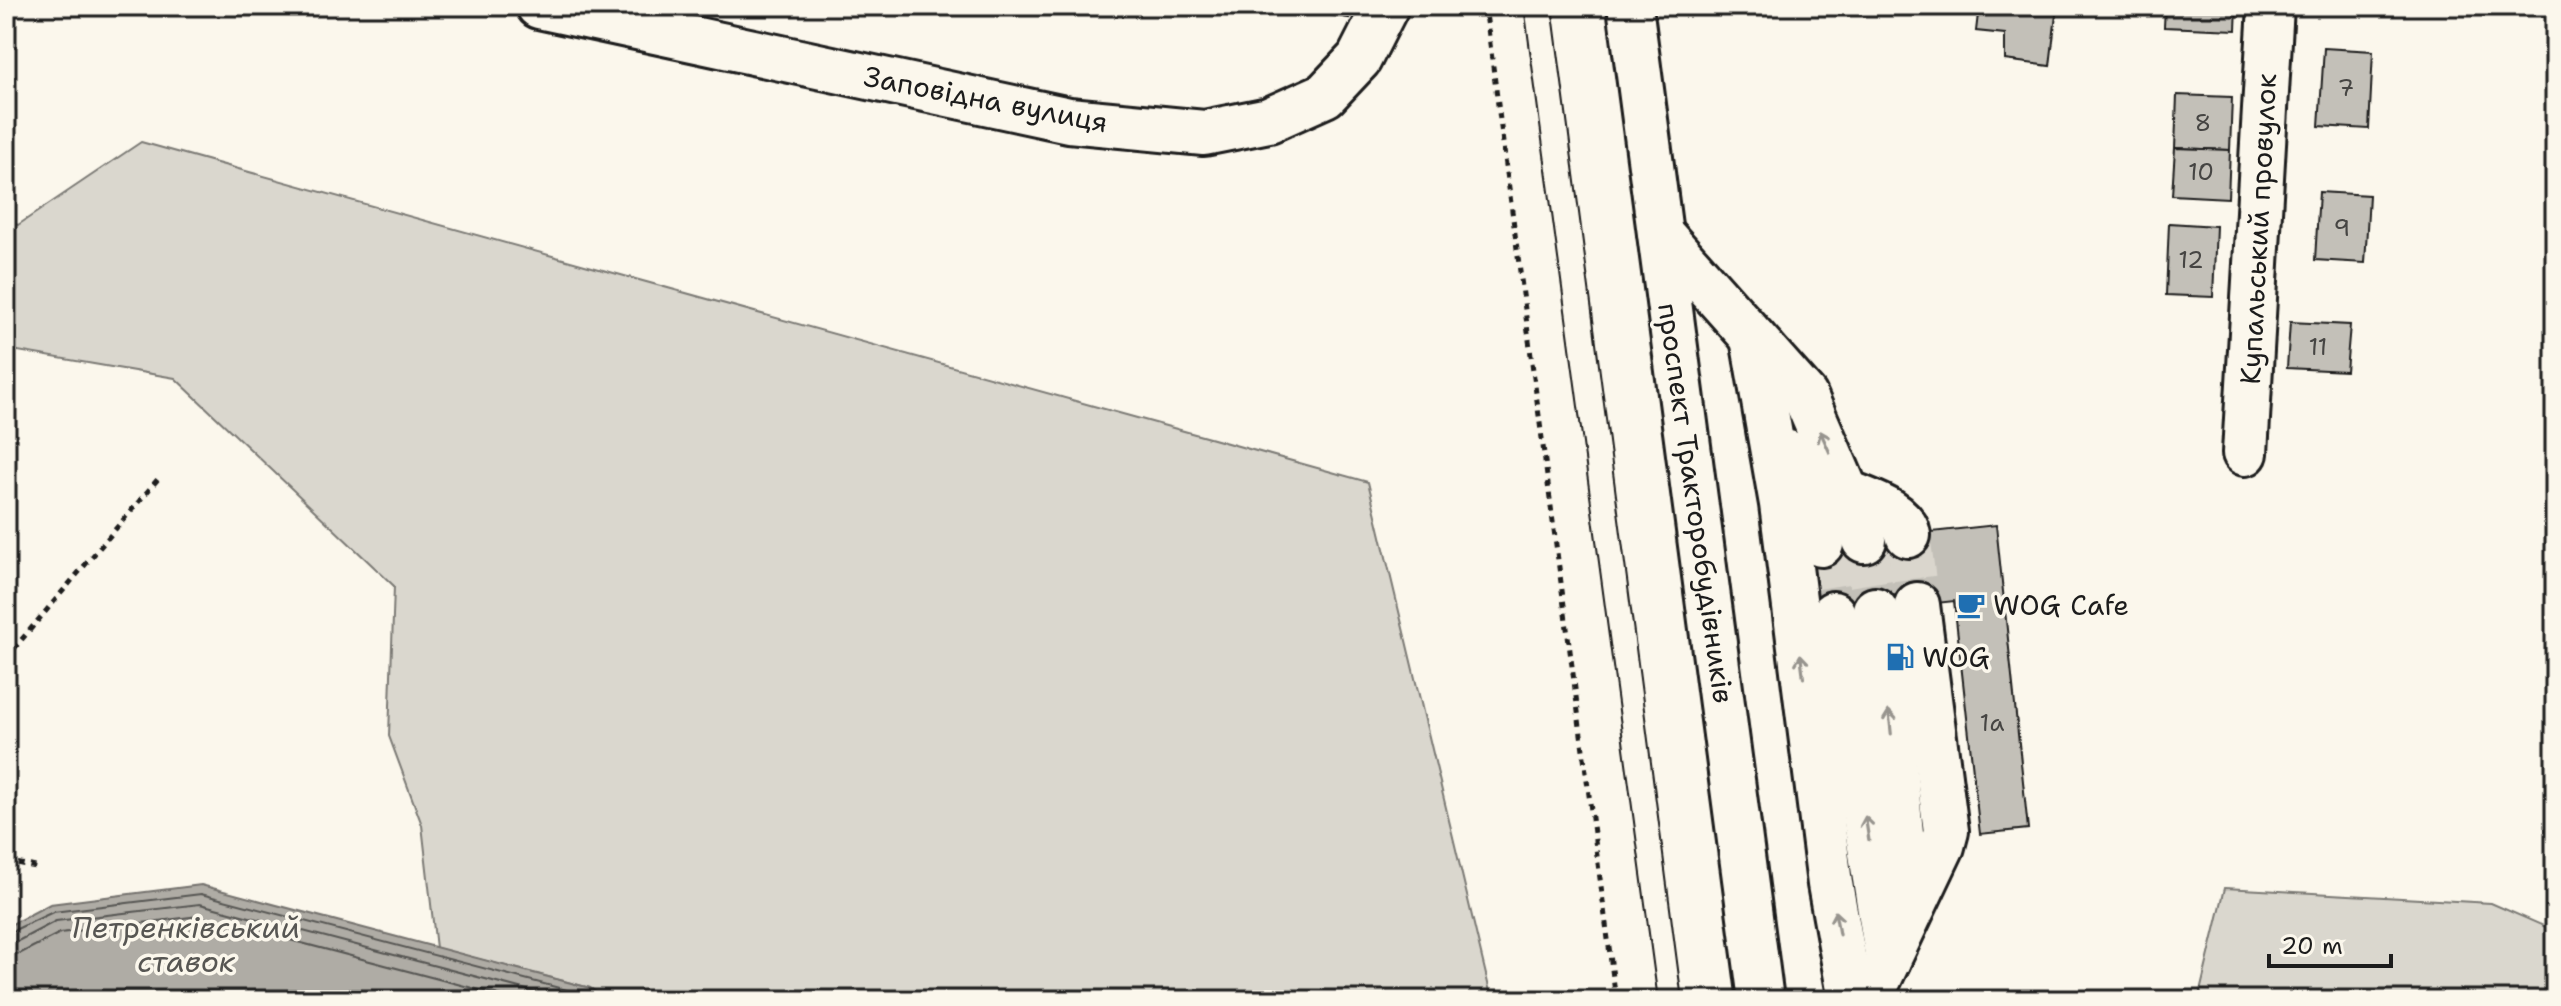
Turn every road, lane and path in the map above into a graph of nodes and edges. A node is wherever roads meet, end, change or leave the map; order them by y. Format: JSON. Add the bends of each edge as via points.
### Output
{"nodes":[{"id":1,"x":539,"y":6,"type":"edge"},
{"id":2,"x":1386,"y":6,"type":"edge"},
{"id":3,"x":1485,"y":6,"type":"edge"},
{"id":4,"x":1630,"y":6,"type":"edge"},
{"id":5,"x":2271,"y":6,"type":"edge"},
{"id":6,"x":1660,"y":233,"type":"junction"},
{"id":7,"x":1753,"y":338,"type":"junction"},
{"id":8,"x":1763,"y":399,"type":"junction"},
{"id":9,"x":2245,"y":453,"type":"dead end"},
{"id":10,"x":158,"y":479,"type":"dead end"},
{"id":11,"x":1846,"y":492,"type":"junction"},
{"id":12,"x":1908,"y":535,"type":"tunnel mouth"},
{"id":13,"x":1917,"y":605,"type":"tunnel mouth"},
{"id":14,"x":6,"y":658,"type":"edge"},
{"id":15,"x":6,"y":861,"type":"edge"},
{"id":16,"x":41,"y":868,"type":"dead end"},
{"id":17,"x":1909,"y":911,"type":"junction"},
{"id":18,"x":1888,"y":960,"type":"junction"},
{"id":19,"x":1616,"y":1000,"type":"edge"},
{"id":20,"x":1761,"y":1000,"type":"edge"},
{"id":21,"x":1851,"y":1000,"type":"edge"},
{"id":22,"x":1869,"y":1000,"type":"edge"}],
"edges":[{"from":1,"to":2,"type":"street","name":"Заповідна вулиця","via":[[1069,120],[1204,133],[1269,120],[1325,95],[1359,59]]},
{"from":3,"to":19,"type":"path"},
{"from":4,"to":6,"type":"street","name":"проспект Тракторобудівників"},
{"from":5,"to":9,"type":"street","name":"Купальський провулок"},
{"from":6,"to":7,"type":"street"},
{"from":6,"to":20,"type":"street","name":"проспект Тракторобудівників"},
{"from":7,"to":8,"type":"street"},
{"from":11,"to":7,"type":"street","one_way":true,"via":[[1805,396]]},
{"from":8,"to":11,"type":"street","via":[[1817,515],[1842,542],[1862,529]]},
{"from":21,"to":8,"type":"street","one_way":true},
{"from":10,"to":14,"type":"path"},
{"from":11,"to":12,"type":"street","via":[[1898,517]]},
{"from":13,"to":17,"type":"street","via":[[1946,831]]},
{"from":15,"to":16,"type":"path"},
{"from":17,"to":18,"type":"street"},
{"from":17,"to":18,"type":"street","via":[[1885,677],[1854,612]]},
{"from":18,"to":22,"type":"street"}]}
